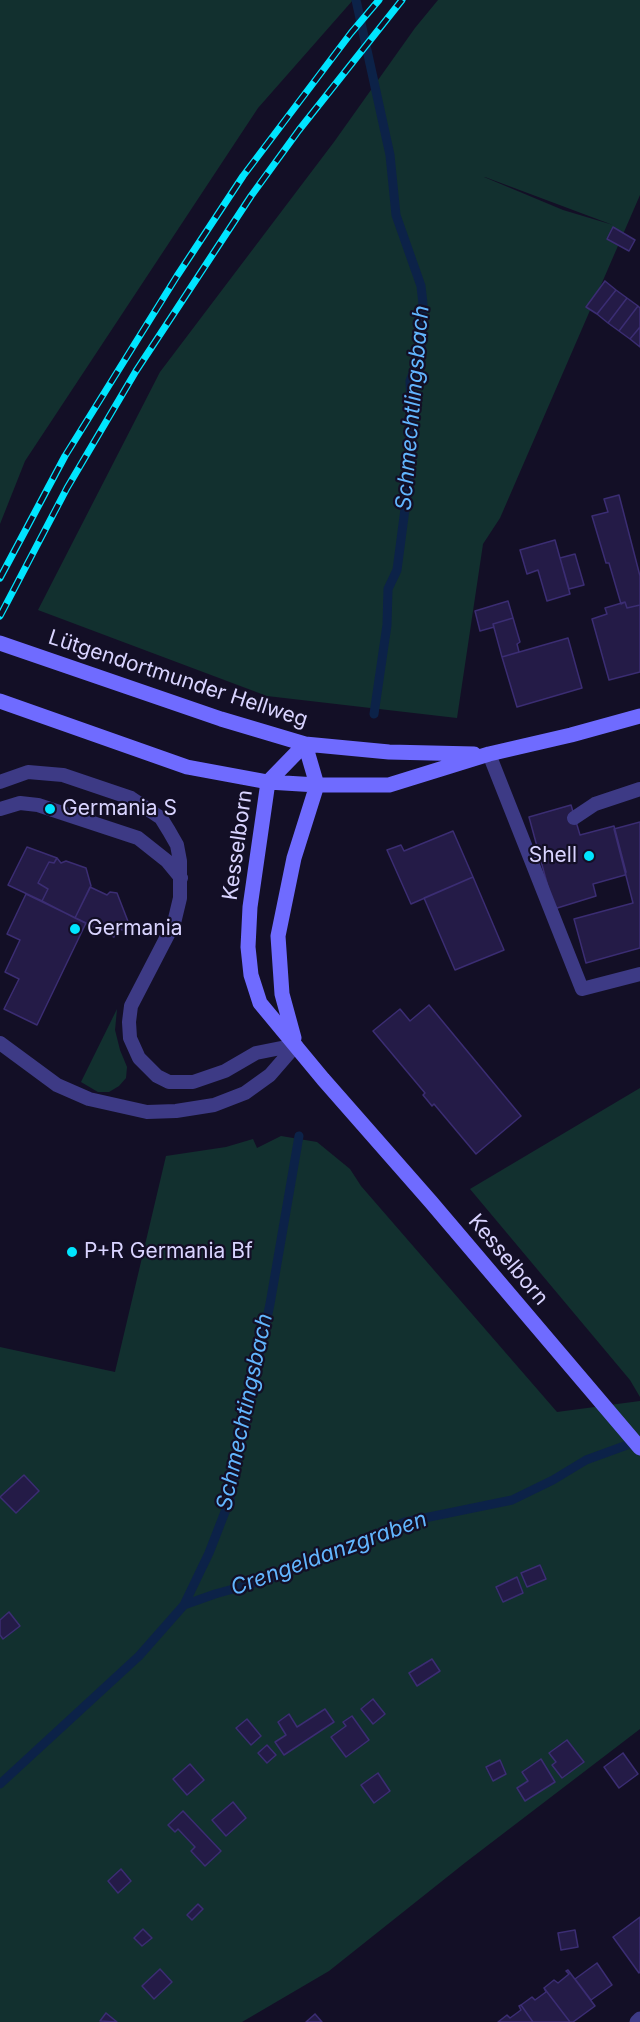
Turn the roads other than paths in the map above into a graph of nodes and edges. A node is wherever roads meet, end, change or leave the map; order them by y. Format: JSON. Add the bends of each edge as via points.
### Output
{"nodes":[{"id":1,"x":0,"y":643,"type":"edge"},
{"id":2,"x":0,"y":701,"type":"edge"},
{"id":3,"x":640,"y":716,"type":"edge"},
{"id":4,"x":305,"y":744,"type":"junction"},
{"id":5,"x":489,"y":754,"type":"junction"},
{"id":6,"x":0,"y":782,"type":"edge"},
{"id":7,"x":268,"y":782,"type":"junction"},
{"id":8,"x":317,"y":785,"type":"junction"},
{"id":9,"x":640,"y":789,"type":"edge"},
{"id":10,"x":0,"y":809,"type":"edge"},
{"id":11,"x":574,"y":818,"type":"dead end"},
{"id":12,"x":181,"y":878,"type":"junction"},
{"id":13,"x":640,"y":974,"type":"edge"},
{"id":14,"x":0,"y":1043,"type":"edge"},
{"id":15,"x":296,"y":1045,"type":"junction"},
{"id":16,"x":640,"y":1448,"type":"edge"}],
"edges":[{"from":1,"to":4,"type":"main road","name":"Lütgendortmunder Hellweg"},
{"from":2,"to":7,"type":"main road","name":"Lütgendortmunder Hellweg","via":[[187,767]]},
{"from":3,"to":5,"type":"main road","name":"Lütgendortmunder Hellweg"},
{"from":4,"to":5,"type":"main road","name":"Lütgendortmunder Hellweg","via":[[389,752]]},
{"from":4,"to":7,"type":"main road","name":"Kesselborn"},
{"from":4,"to":8,"type":"main road"},
{"from":5,"to":8,"type":"main road","name":"Lütgendortmunder Hellweg","via":[[390,785]]},
{"from":5,"to":13,"type":"lane","via":[[526,830],[582,989]]},
{"from":6,"to":12,"type":"lane","via":[[28,772],[63,775],[131,798],[161,819],[169,831],[177,845]]},
{"from":7,"to":8,"type":"main road","name":"Lütgendortmunder Hellweg"},
{"from":7,"to":15,"type":"main road","name":"Kesselborn","via":[[248,947],[260,1003]]},
{"from":8,"to":15,"type":"main road","name":"Kesselborn","via":[[294,858],[278,936],[282,994]]},
{"from":9,"to":11,"type":"lane","via":[[595,804]]},
{"from":10,"to":12,"type":"lane","via":[[20,803],[38,805],[138,838]]},
{"from":12,"to":15,"type":"lane","via":[[174,923],[131,1006],[130,1038],[138,1058],[169,1082],[193,1082],[225,1071],[256,1053]]},
{"from":14,"to":15,"type":"lane","via":[[57,1085],[89,1099],[147,1112],[214,1105],[245,1093],[270,1076]]},
{"from":15,"to":16,"type":"main road","name":"Kesselborn"}]}
